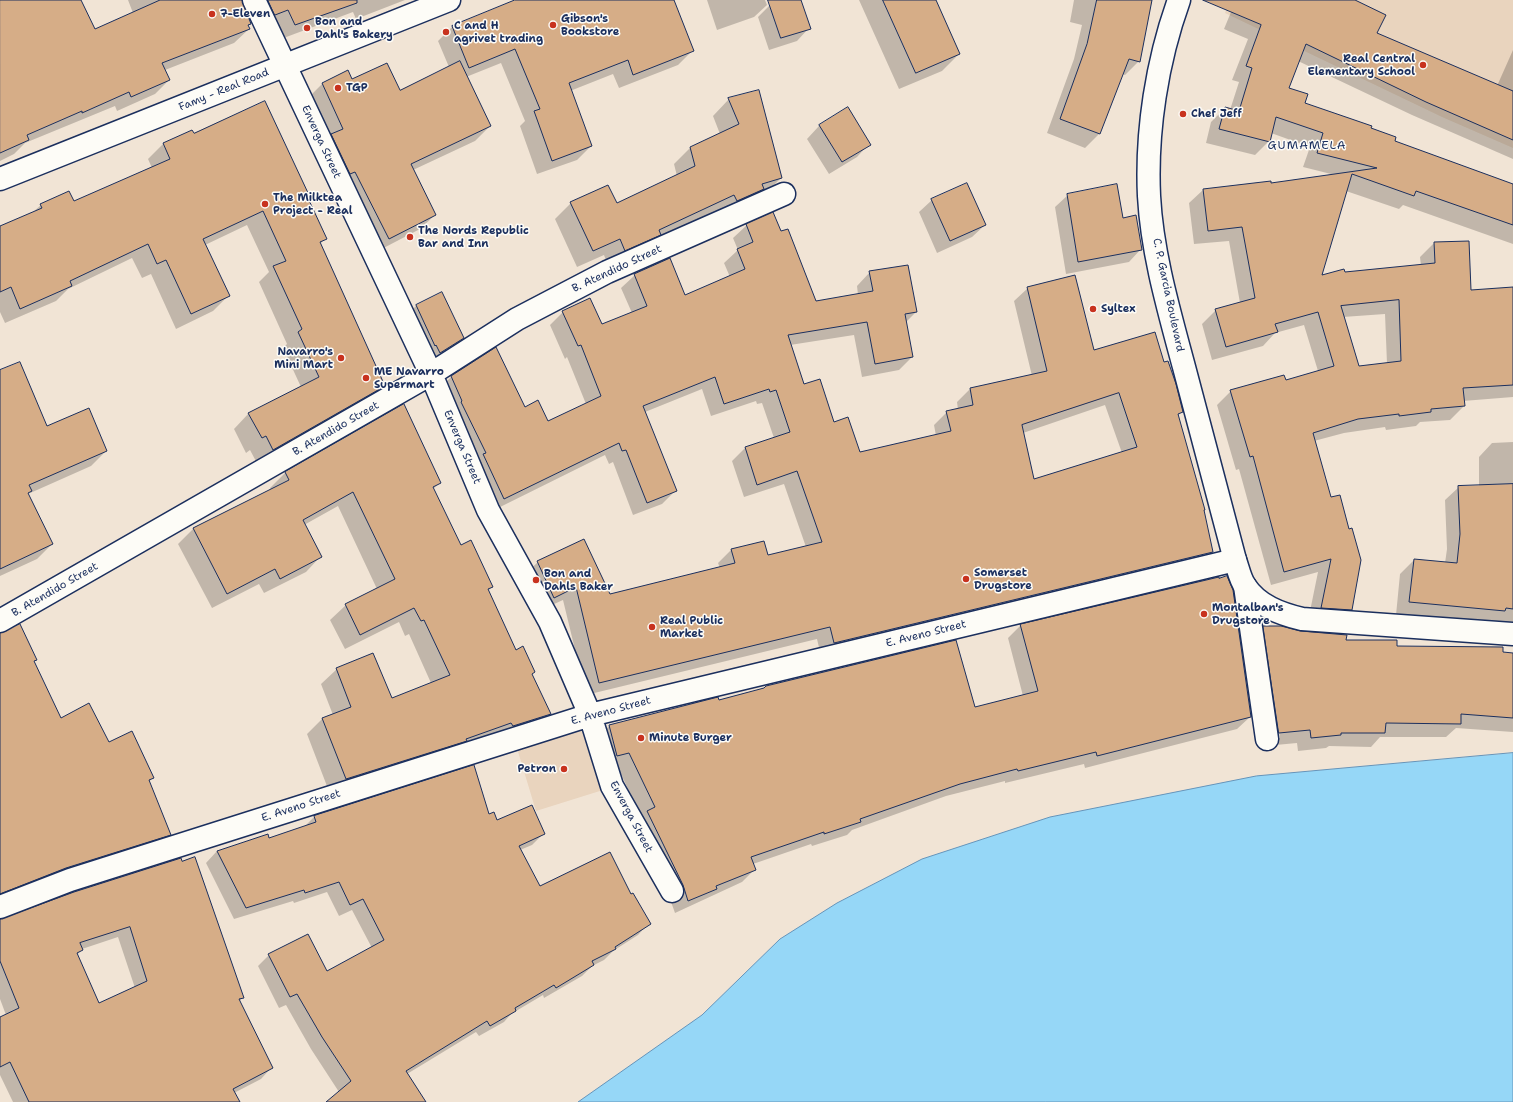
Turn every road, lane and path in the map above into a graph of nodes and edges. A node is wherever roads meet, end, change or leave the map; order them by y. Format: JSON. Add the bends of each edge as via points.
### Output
{"nodes":[{"id":1,"x":254,"y":0,"type":"edge"},
{"id":2,"x":449,"y":0,"type":"edge"},
{"id":3,"x":1179,"y":0,"type":"edge"},
{"id":4,"x":285,"y":65,"type":"junction"},
{"id":5,"x":0,"y":179,"type":"edge"},
{"id":6,"x":784,"y":194,"type":"dead end"},
{"id":7,"x":431,"y":374,"type":"junction"},
{"id":8,"x":1235,"y":560,"type":"junction"},
{"id":9,"x":1245,"y":586,"type":"junction"},
{"id":10,"x":0,"y":621,"type":"edge"},
{"id":11,"x":1513,"y":634,"type":"edge"},
{"id":12,"x":590,"y":715,"type":"junction"},
{"id":13,"x":1267,"y":739,"type":"dead end"},
{"id":14,"x":672,"y":891,"type":"dead end"},
{"id":15,"x":0,"y":907,"type":"edge"}],
"edges":[{"from":1,"to":4,"type":"street","name":"Enverga Street"},
{"from":2,"to":4,"type":"street","name":"Famy - Real Road"},
{"from":3,"to":8,"type":"street","name":"C. P. Garcia Boulevard","via":[[1171,22],[1151,110],[1149,195],[1157,255],[1172,322]]},
{"from":4,"to":5,"type":"street","name":"Famy - Real Road"},
{"from":4,"to":7,"type":"street","name":"Enverga Street"},
{"from":6,"to":7,"type":"street","name":"B. Atendido Street","via":[[607,272],[517,319]]},
{"from":7,"to":10,"type":"street","name":"B. Atendido Street"},
{"from":7,"to":12,"type":"street","name":"Enverga Street","via":[[488,510],[550,622]]},
{"from":8,"to":9,"type":"street","name":"C. P. Garcia Boulevard"},
{"from":8,"to":12,"type":"street","name":"E. Aveno Street"},
{"from":9,"to":11,"type":"street","via":[[1270,608],[1302,619]]},
{"from":9,"to":13,"type":"street"},
{"from":12,"to":14,"type":"street","name":"Enverga Street","via":[[612,786]]},
{"from":12,"to":15,"type":"street","name":"E. Aveno Street","via":[[70,880]]}]}
